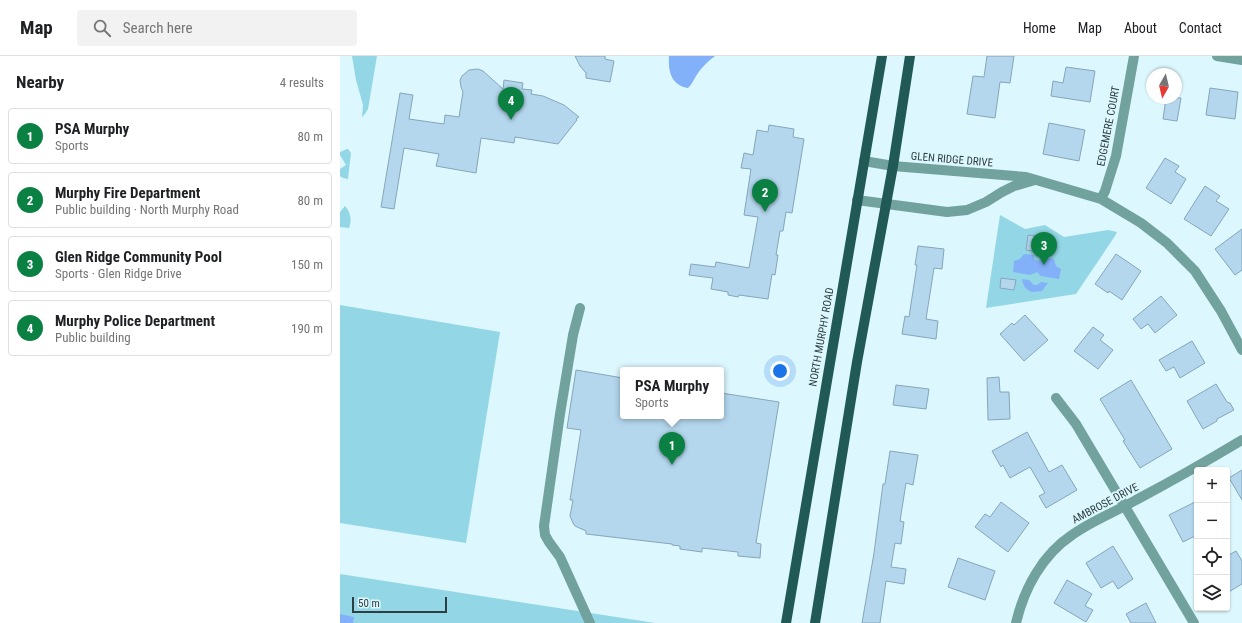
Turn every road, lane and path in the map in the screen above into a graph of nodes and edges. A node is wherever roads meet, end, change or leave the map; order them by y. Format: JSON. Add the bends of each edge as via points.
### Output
{"nodes":[{"id":1,"x":882,"y":56,"type":"edge"},
{"id":2,"x":910,"y":56,"type":"edge"},
{"id":3,"x":1134,"y":56,"type":"edge"},
{"id":4,"x":1217,"y":56,"type":"edge"},
{"id":5,"x":1242,"y":60,"type":"edge"},
{"id":6,"x":864,"y":161,"type":"junction"},
{"id":7,"x":893,"y":166,"type":"junction"},
{"id":8,"x":1037,"y":180,"type":"junction"},
{"id":9,"x":1101,"y":199,"type":"junction"},
{"id":10,"x":858,"y":200,"type":"junction"},
{"id":11,"x":886,"y":204,"type":"junction"},
{"id":12,"x":580,"y":308,"type":"dead end"},
{"id":13,"x":1242,"y":350,"type":"edge"},
{"id":14,"x":1056,"y":398,"type":"dead end"},
{"id":15,"x":1242,"y":440,"type":"edge"},
{"id":16,"x":1125,"y":506,"type":"junction"},
{"id":17,"x":590,"y":623,"type":"edge"},
{"id":18,"x":786,"y":623,"type":"edge"},
{"id":19,"x":815,"y":623,"type":"edge"},
{"id":20,"x":1016,"y":623,"type":"edge"},
{"id":21,"x":1194,"y":623,"type":"edge"}],
"edges":[{"from":1,"to":6,"type":"main road","name":"NORTH MURPHY ROAD"},
{"from":2,"to":7,"type":"main road"},
{"from":3,"to":9,"type":"street","name":"EDGEMERE COURT","via":[[1116,156]]},
{"from":4,"to":5,"type":"street"},
{"from":6,"to":7,"type":"street","name":"GLEN RIDGE DRIVE"},
{"from":6,"to":10,"type":"main road","name":"NORTH MURPHY ROAD"},
{"from":7,"to":8,"type":"street","name":"GLEN RIDGE DRIVE"},
{"from":7,"to":11,"type":"main road"},
{"from":8,"to":9,"type":"street","name":"GLEN RIDGE DRIVE"},
{"from":8,"to":11,"type":"street","via":[[1014,186],[968,210],[947,212]]},
{"from":9,"to":13,"type":"street","name":"GLEN RIDGE DRIVE","via":[[1162,239],[1195,271],[1222,311]]},
{"from":10,"to":11,"type":"street"},
{"from":10,"to":18,"type":"main road","name":"NORTH MURPHY ROAD"},
{"from":11,"to":19,"type":"main road","via":[[857,362]]},
{"from":12,"to":17,"type":"street","via":[[573,335],[544,526],[545,535],[560,557]]},
{"from":14,"to":16,"type":"street","via":[[1076,424]]},
{"from":15,"to":16,"type":"street","name":"AMBROSE DRIVE"},
{"from":16,"to":20,"type":"street","name":"AMBROSE DRIVE","via":[[1071,535],[1054,550],[1028,588]]},
{"from":16,"to":21,"type":"street"}]}
